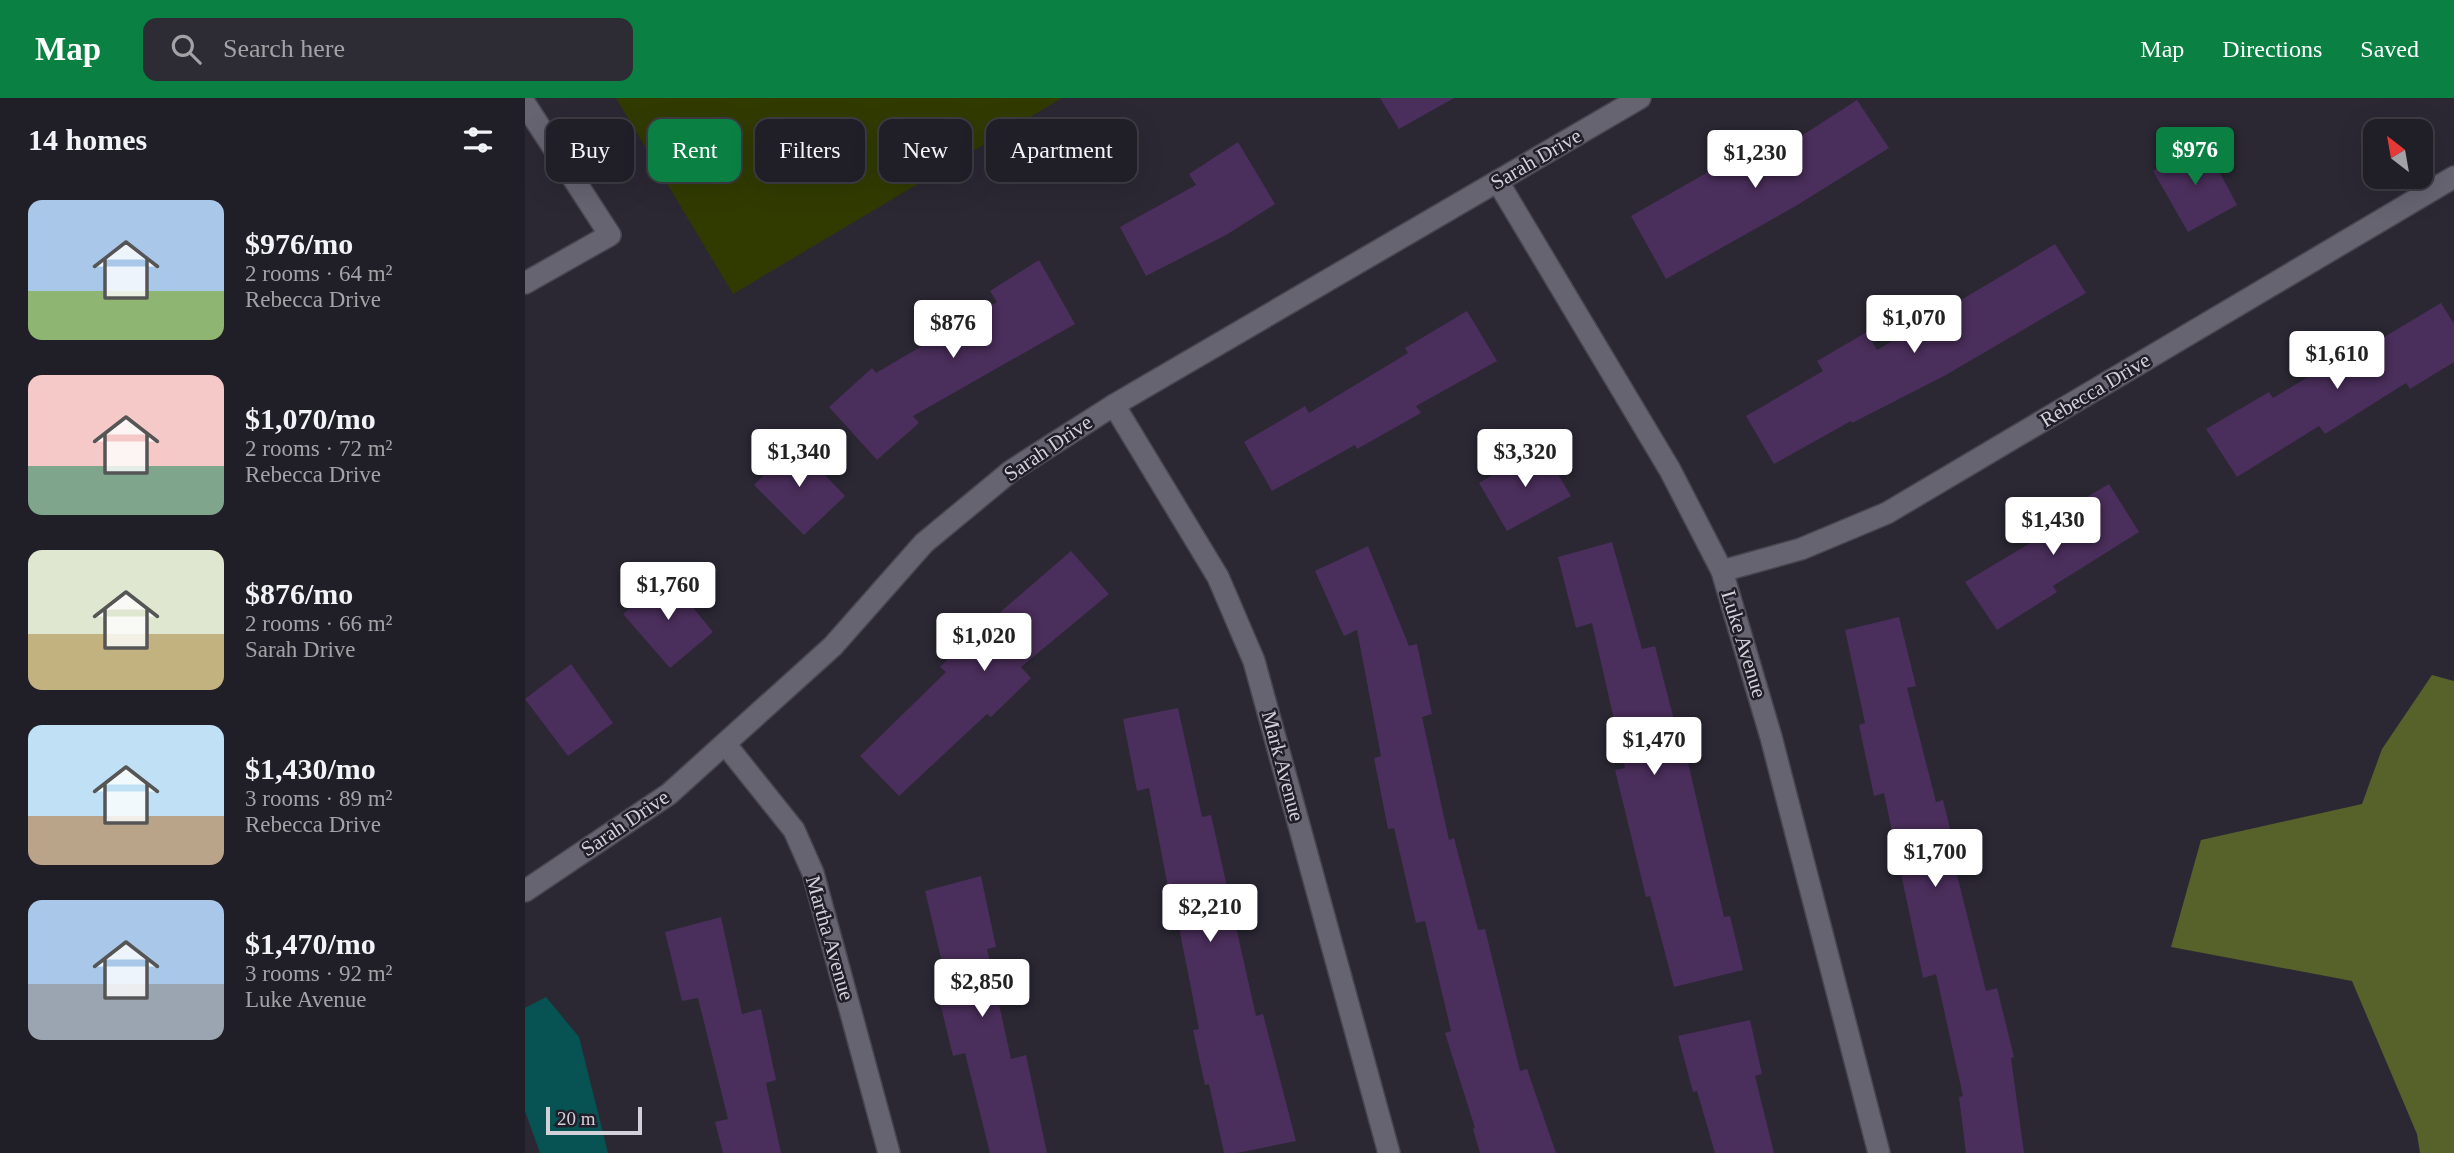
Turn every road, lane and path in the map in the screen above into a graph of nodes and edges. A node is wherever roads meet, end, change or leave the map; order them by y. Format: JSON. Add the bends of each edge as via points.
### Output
{"nodes":[{"id":1,"x":1640,"y":98,"type":"edge"},
{"id":2,"x":525,"y":104,"type":"edge"},
{"id":3,"x":2454,"y":177,"type":"edge"},
{"id":4,"x":1498,"y":181,"type":"junction"},
{"id":5,"x":525,"y":283,"type":"edge"},
{"id":6,"x":1114,"y":405,"type":"junction"},
{"id":7,"x":1722,"y":571,"type":"junction"},
{"id":8,"x":726,"y":745,"type":"junction"},
{"id":9,"x":525,"y":891,"type":"edge"},
{"id":10,"x":889,"y":1153,"type":"edge"},
{"id":11,"x":1389,"y":1153,"type":"edge"},
{"id":12,"x":1879,"y":1153,"type":"edge"}],
"edges":[{"from":1,"to":4,"type":"street","name":"Sarah Drive"},
{"from":2,"to":5,"type":"street","via":[[610,235]]},
{"from":3,"to":7,"type":"street","name":"Rebecca Drive","via":[[1887,513],[1801,549]]},
{"from":4,"to":6,"type":"street","name":"Sarah Drive"},
{"from":4,"to":7,"type":"street","name":"Luke Avenue","via":[[1670,470]]},
{"from":6,"to":8,"type":"street","name":"Sarah Drive","via":[[1011,471],[924,543],[833,646]]},
{"from":6,"to":11,"type":"street","name":"Mark Avenue","via":[[1218,577],[1254,662]]},
{"from":7,"to":12,"type":"street","name":"Luke Avenue","via":[[1771,737]]},
{"from":8,"to":9,"type":"street","name":"Sarah Drive","via":[[669,794]]},
{"from":8,"to":10,"type":"street","name":"Martha Avenue","via":[[794,830],[813,873]]}]}
